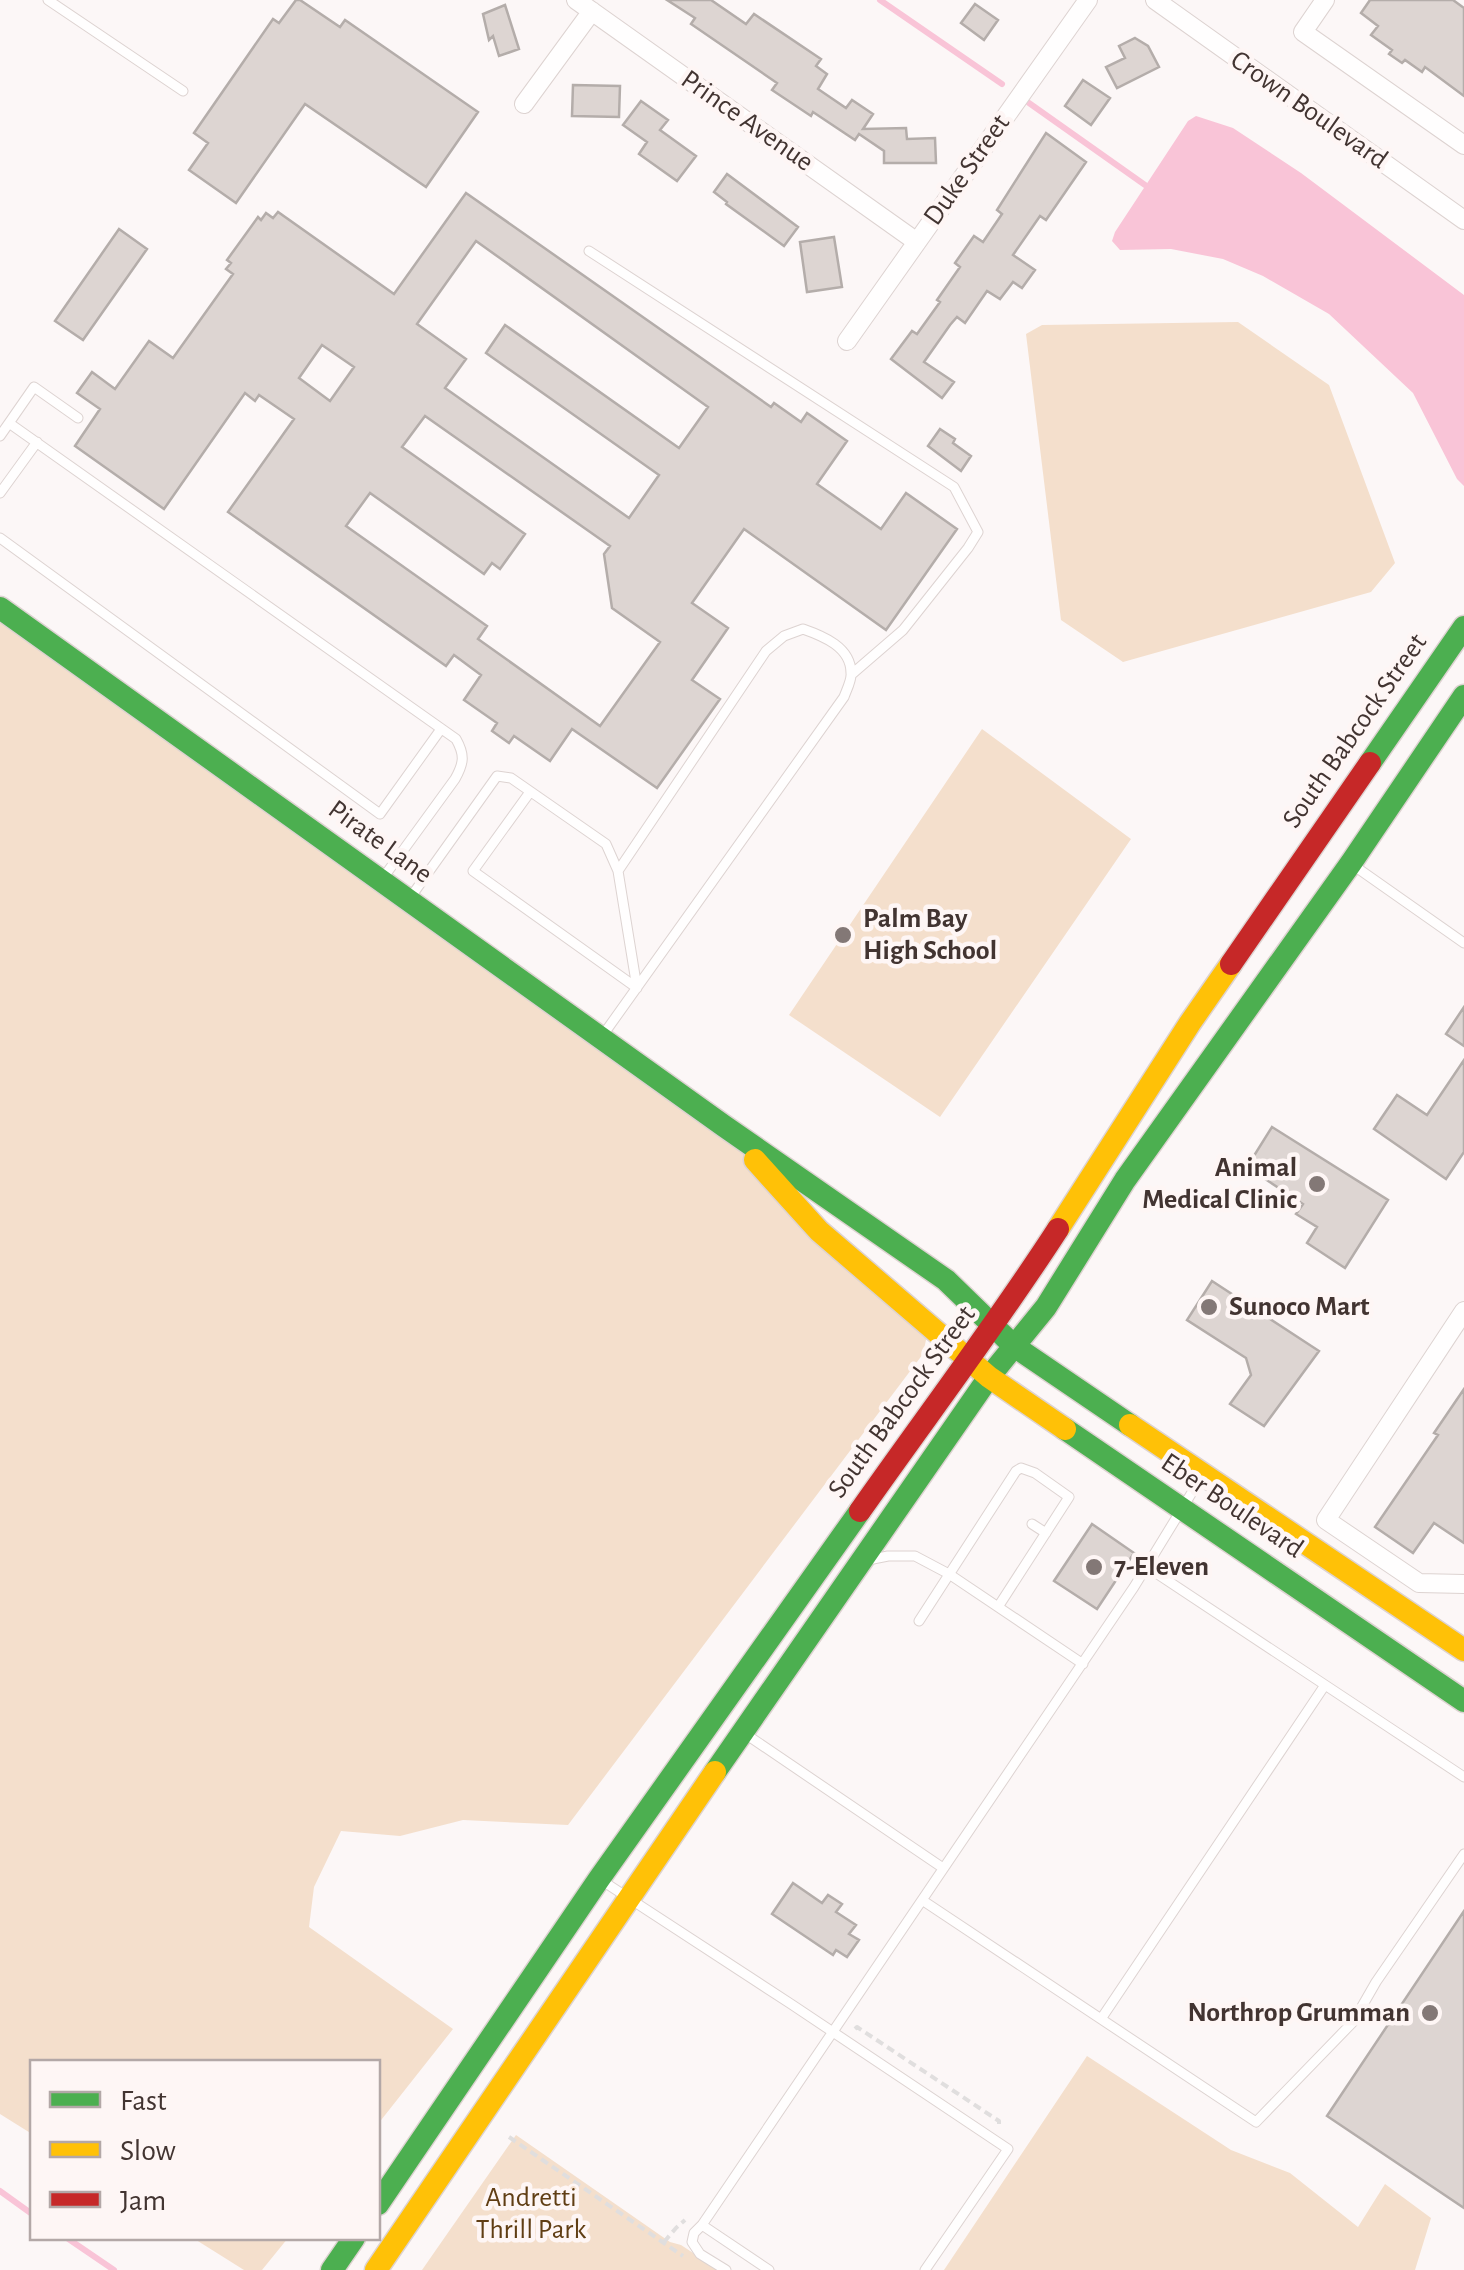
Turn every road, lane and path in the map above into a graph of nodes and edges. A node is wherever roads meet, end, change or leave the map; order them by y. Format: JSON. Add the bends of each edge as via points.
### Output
{"nodes":[{"id":1,"x":48,"y":0,"type":"edge"},
{"id":2,"x":1088,"y":0,"type":"edge"},
{"id":3,"x":1155,"y":0,"type":"edge"},
{"id":4,"x":1324,"y":0,"type":"edge"},
{"id":5,"x":584,"y":5,"type":"edge"},
{"id":6,"x":183,"y":91,"type":"dead end"},
{"id":7,"x":524,"y":104,"type":"dead end"},
{"id":8,"x":1464,"y":145,"type":"edge"},
{"id":9,"x":1464,"y":220,"type":"edge"},
{"id":10,"x":917,"y":242,"type":"junction"},
{"id":11,"x":589,"y":250,"type":"dead end"},
{"id":12,"x":847,"y":341,"type":"dead end"},
{"id":13,"x":78,"y":418,"type":"dead end"},
{"id":14,"x":9,"y":423,"type":"junction"},
{"id":15,"x":0,"y":436,"type":"edge"},
{"id":16,"x":36,"y":442,"type":"junction"},
{"id":17,"x":0,"y":493,"type":"edge"},
{"id":18,"x":0,"y":538,"type":"edge"},
{"id":19,"x":0,"y":608,"type":"edge"},
{"id":20,"x":1464,"y":628,"type":"edge"},
{"id":21,"x":852,"y":674,"type":"junction"},
{"id":22,"x":1464,"y":696,"type":"edge"},
{"id":23,"x":442,"y":729,"type":"junction"},
{"id":24,"x":530,"y":792,"type":"junction"},
{"id":25,"x":1351,"y":864,"type":"junction"},
{"id":26,"x":618,"y":871,"type":"junction"},
{"id":27,"x":381,"y":880,"type":"junction"},
{"id":28,"x":408,"y":900,"type":"junction"},
{"id":29,"x":1464,"y":943,"type":"edge"},
{"id":30,"x":637,"y":988,"type":"junction"},
{"id":31,"x":601,"y":1038,"type":"junction"},
{"id":32,"x":724,"y":1126,"type":"junction"},
{"id":33,"x":1464,"y":1310,"type":"edge"},
{"id":34,"x":994,"y":1326,"type":"junction"},
{"id":35,"x":1014,"y":1346,"type":"junction"},
{"id":36,"x":968,"y":1358,"type":"junction"},
{"id":37,"x":989,"y":1377,"type":"junction"},
{"id":38,"x":1203,"y":1474,"type":"junction"},
{"id":39,"x":1006,"y":1487,"type":"junction"},
{"id":40,"x":1017,"y":1492,"type":"dead end"},
{"id":41,"x":1042,"y":1510,"type":"dead end"},
{"id":42,"x":1183,"y":1510,"type":"junction"},
{"id":43,"x":1056,"y":1518,"type":"junction"},
{"id":44,"x":1326,"y":1520,"type":"junction"},
{"id":45,"x":1032,"y":1524,"type":"dead end"},
{"id":46,"x":1046,"y":1533,"type":"junction"},
{"id":47,"x":1309,"y":1546,"type":"junction"},
{"id":48,"x":1019,"y":1548,"type":"dead end"},
{"id":49,"x":1031,"y":1556,"type":"junction"},
{"id":50,"x":862,"y":1561,"type":"junction"},
{"id":51,"x":1008,"y":1565,"type":"dead end"},
{"id":52,"x":1147,"y":1567,"type":"junction"},
{"id":53,"x":1020,"y":1572,"type":"junction"},
{"id":54,"x":949,"y":1574,"type":"junction"},
{"id":55,"x":997,"y":1580,"type":"dead end"},
{"id":56,"x":1464,"y":1584,"type":"edge"},
{"id":57,"x":1009,"y":1589,"type":"junction"},
{"id":58,"x":998,"y":1607,"type":"junction"},
{"id":59,"x":918,"y":1621,"type":"dead end"},
{"id":60,"x":1464,"y":1650,"type":"edge"},
{"id":61,"x":1083,"y":1664,"type":"junction"},
{"id":62,"x":1325,"y":1685,"type":"junction"},
{"id":63,"x":1464,"y":1701,"type":"edge"},
{"id":64,"x":743,"y":1732,"type":"junction"},
{"id":65,"x":1464,"y":1777,"type":"edge"},
{"id":66,"x":1464,"y":1854,"type":"edge"},
{"id":67,"x":943,"y":1868,"type":"junction"},
{"id":68,"x":598,"y":1879,"type":"junction"},
{"id":69,"x":628,"y":1897,"type":"junction"},
{"id":70,"x":922,"y":1900,"type":"junction"},
{"id":71,"x":1101,"y":2019,"type":"junction"},
{"id":72,"x":833,"y":2032,"type":"junction"},
{"id":73,"x":846,"y":2041,"type":"junction"},
{"id":74,"x":509,"y":2136,"type":"dead end"},
{"id":75,"x":998,"y":2142,"type":"junction"},
{"id":76,"x":380,"y":2201,"type":"edge"},
{"id":77,"x":710,"y":2213,"type":"junction"},
{"id":78,"x":702,"y":2225,"type":"junction"},
{"id":79,"x":353,"y":2240,"type":"edge"},
{"id":80,"x":664,"y":2242,"type":"junction"},
{"id":81,"x":688,"y":2259,"type":"dead end"},
{"id":82,"x":763,"y":2269,"type":"edge"},
{"id":83,"x":332,"y":2270,"type":"edge"},
{"id":84,"x":376,"y":2270,"type":"edge"},
{"id":85,"x":726,"y":2270,"type":"edge"},
{"id":86,"x":926,"y":2270,"type":"edge"}],
"edges":[{"from":1,"to":6,"type":"lane"},
{"from":2,"to":10,"type":"street","name":"Duke Street"},
{"from":3,"to":9,"type":"street","name":"Crown Boulevard"},
{"from":4,"to":8,"type":"street","via":[[1303,32]]},
{"from":5,"to":7,"type":"street"},
{"from":5,"to":10,"type":"street","name":"Prince Avenue"},
{"from":10,"to":12,"type":"street","name":"Duke Street"},
{"from":11,"to":21,"type":"lane","via":[[954,486],[978,532],[903,630]]},
{"from":13,"to":14,"type":"lane","via":[[34,387]]},
{"from":14,"to":15,"type":"lane"},
{"from":14,"to":16,"type":"lane"},
{"from":16,"to":17,"type":"lane"},
{"from":16,"to":23,"type":"lane"},
{"from":18,"to":23,"type":"lane","via":[[380,814]]},
{"from":19,"to":27,"type":"main road","name":"Pirate Lane"},
{"from":20,"to":34,"type":"main road","name":"South Babcock Street","via":[[1190,1023]]},
{"from":21,"to":26,"type":"lane","via":[[845,654],[804,629],[766,651]]},
{"from":21,"to":30,"type":"lane","via":[[844,698]]},
{"from":22,"to":25,"type":"main road","name":"South Babcock Street","via":[[1450,728]]},
{"from":23,"to":27,"type":"lane","via":[[464,752],[463,765]]},
{"from":24,"to":26,"type":"lane","via":[[606,844]]},
{"from":24,"to":28,"type":"lane","via":[[496,776]]},
{"from":24,"to":30,"type":"lane","via":[[473,871]]},
{"from":25,"to":29,"type":"lane"},
{"from":25,"to":35,"type":"main road","name":"South Babcock Street"},
{"from":26,"to":30,"type":"lane"},
{"from":27,"to":28,"type":"main road","name":"Pirate Lane"},
{"from":28,"to":31,"type":"main road","name":"Pirate Lane"},
{"from":30,"to":31,"type":"lane"},
{"from":31,"to":32,"type":"main road","name":"Pirate Lane"},
{"from":32,"to":34,"type":"main road","name":"Pirate Lane","via":[[946,1280]]},
{"from":32,"to":36,"type":"main road","name":"Pirate Lane","via":[[818,1232]]},
{"from":33,"to":44,"type":"street"},
{"from":34,"to":35,"type":"main road","name":"Eber Boulevard"},
{"from":34,"to":36,"type":"main road","name":"South Babcock Street"},
{"from":35,"to":37,"type":"main road","name":"South Babcock Street"},
{"from":35,"to":38,"type":"main road","name":"Eber Boulevard"},
{"from":36,"to":37,"type":"main road","name":"Eber Boulevard"},
{"from":36,"to":68,"type":"main road","name":"South Babcock Street"},
{"from":37,"to":42,"type":"main road","name":"Eber Boulevard"},
{"from":37,"to":50,"type":"main road","name":"South Babcock Street"},
{"from":38,"to":42,"type":"lane"},
{"from":38,"to":47,"type":"main road","name":"Eber Boulevard"},
{"from":39,"to":40,"type":"lane"},
{"from":39,"to":43,"type":"lane","via":[[1021,1468],[1035,1473],[1069,1497]]},
{"from":39,"to":54,"type":"lane","via":[[1001,1504]]},
{"from":41,"to":43,"type":"lane"},
{"from":42,"to":52,"type":"lane"},
{"from":42,"to":63,"type":"main road","name":"Eber Boulevard"},
{"from":43,"to":46,"type":"lane"},
{"from":44,"to":47,"type":"lane"},
{"from":44,"to":56,"type":"street","via":[[1419,1583]]},
{"from":45,"to":46,"type":"lane"},
{"from":46,"to":49,"type":"lane"},
{"from":47,"to":60,"type":"main road","name":"Eber Boulevard"},
{"from":48,"to":49,"type":"lane"},
{"from":49,"to":53,"type":"lane"},
{"from":50,"to":54,"type":"lane","via":[[915,1556]]},
{"from":50,"to":64,"type":"main road","name":"South Babcock Street"},
{"from":51,"to":53,"type":"lane"},
{"from":52,"to":61,"type":"lane"},
{"from":52,"to":62,"type":"lane"},
{"from":53,"to":57,"type":"lane"},
{"from":54,"to":58,"type":"lane"},
{"from":54,"to":59,"type":"lane"},
{"from":55,"to":57,"type":"lane"},
{"from":57,"to":58,"type":"lane"},
{"from":58,"to":61,"type":"lane"},
{"from":61,"to":67,"type":"lane"},
{"from":62,"to":65,"type":"lane"},
{"from":62,"to":71,"type":"lane"},
{"from":64,"to":67,"type":"lane"},
{"from":64,"to":69,"type":"main road","name":"South Babcock Street"},
{"from":66,"to":71,"type":"lane","via":[[1353,2022],[1256,2122]]},
{"from":67,"to":70,"type":"lane"},
{"from":68,"to":69,"type":"lane"},
{"from":68,"to":76,"type":"main road","name":"South Babcock Street"},
{"from":69,"to":72,"type":"lane"},
{"from":69,"to":84,"type":"main road","name":"South Babcock Street"},
{"from":70,"to":71,"type":"lane"},
{"from":70,"to":72,"type":"lane"},
{"from":72,"to":73,"type":"lane"},
{"from":72,"to":77,"type":"lane"},
{"from":73,"to":75,"type":"lane"},
{"from":73,"to":75,"type":"path","via":[[857,2027],[999,2121]]},
{"from":74,"to":80,"type":"path"},
{"from":75,"to":86,"type":"lane","via":[[1008,2150]]},
{"from":77,"to":78,"type":"lane"},
{"from":77,"to":80,"type":"path","via":[[700,2209]]},
{"from":78,"to":82,"type":"lane"},
{"from":78,"to":85,"type":"lane","via":[[692,2242]]},
{"from":79,"to":83,"type":"main road"},
{"from":80,"to":81,"type":"path"}]}
